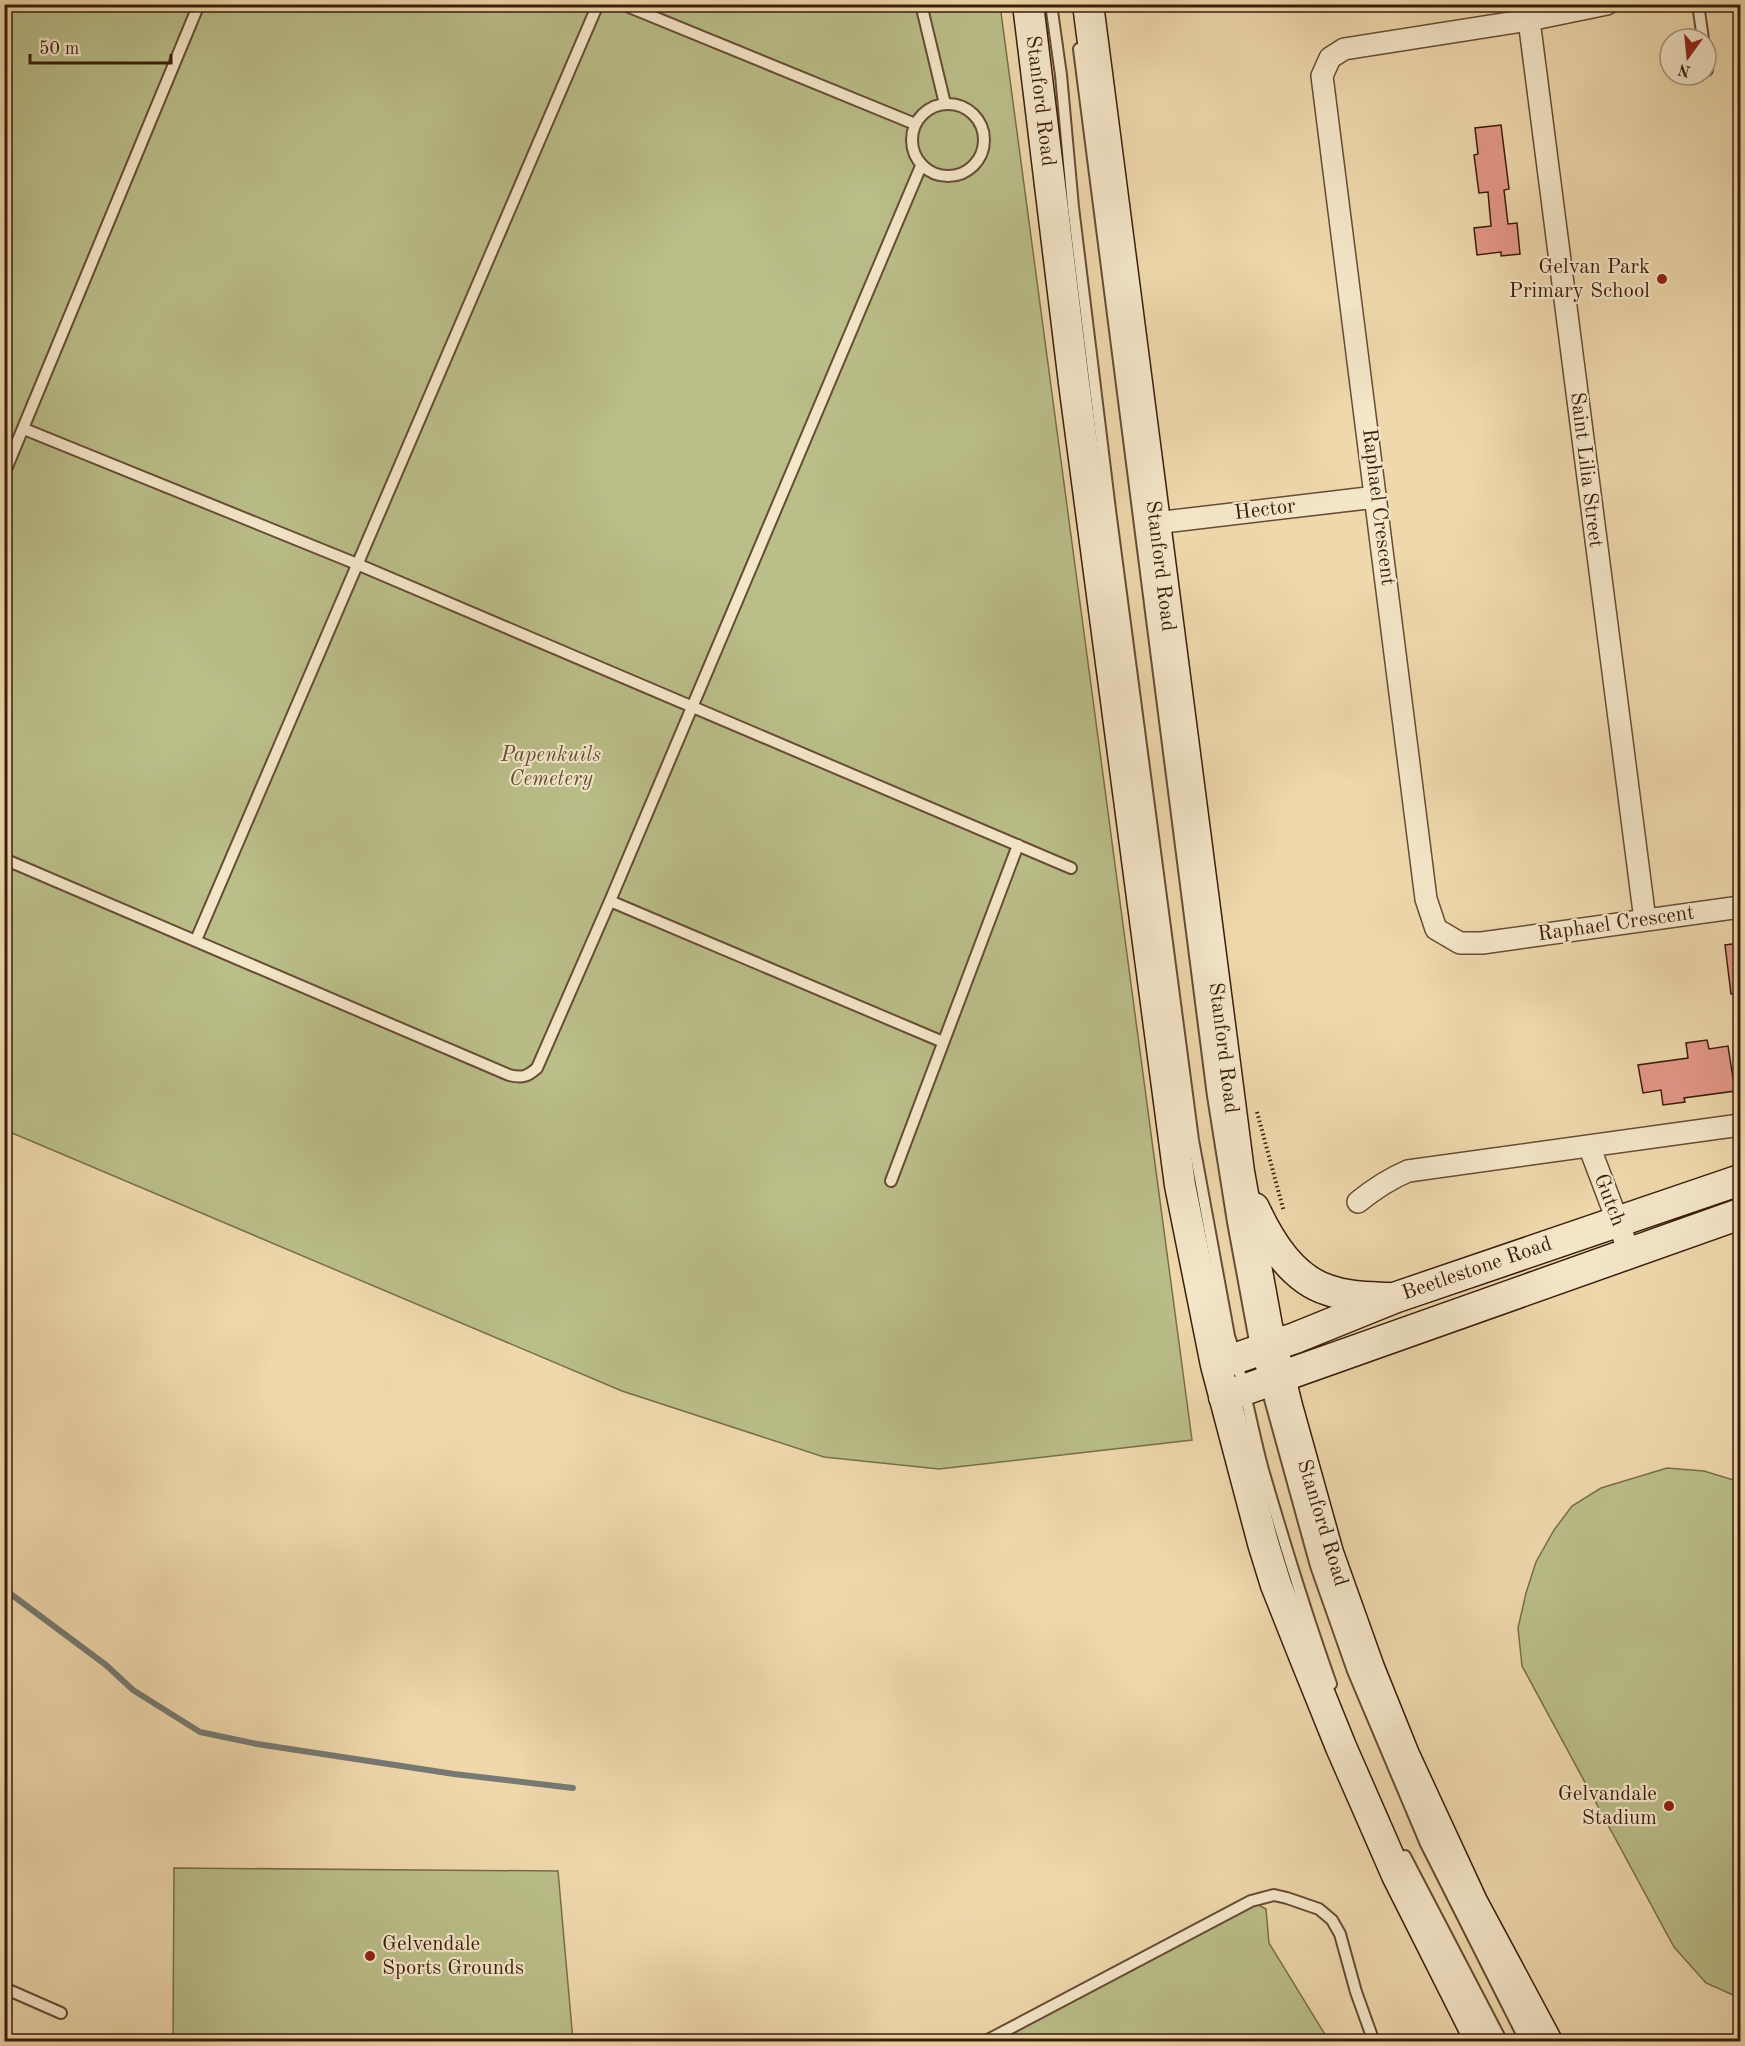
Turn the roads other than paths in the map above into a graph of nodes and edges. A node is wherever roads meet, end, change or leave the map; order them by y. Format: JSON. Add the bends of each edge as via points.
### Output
{"nodes":[{"id":1,"x":199,"y":4,"type":"edge"},
{"id":2,"x":598,"y":4,"type":"edge"},
{"id":3,"x":622,"y":4,"type":"edge"},
{"id":4,"x":921,"y":4,"type":"edge"},
{"id":5,"x":1028,"y":4,"type":"edge"},
{"id":6,"x":1051,"y":4,"type":"edge"},
{"id":7,"x":1088,"y":4,"type":"edge"},
{"id":8,"x":1607,"y":4,"type":"edge"},
{"id":9,"x":1698,"y":4,"type":"edge"},
{"id":10,"x":1528,"y":20,"type":"junction"},
{"id":11,"x":1701,"y":27,"type":"edge"},
{"id":12,"x":1078,"y":42,"type":"dead end"},
{"id":13,"x":945,"y":104,"type":"junction"},
{"id":14,"x":915,"y":124,"type":"junction"},
{"id":15,"x":921,"y":166,"type":"junction"},
{"id":16,"x":24,"y":429,"type":"junction"},
{"id":17,"x":4,"y":474,"type":"edge"},
{"id":18,"x":1376,"y":497,"type":"junction"},
{"id":19,"x":1155,"y":524,"type":"junction"},
{"id":20,"x":357,"y":564,"type":"junction"},
{"id":21,"x":691,"y":706,"type":"junction"},
{"id":22,"x":1018,"y":846,"type":"junction"},
{"id":23,"x":4,"y":859,"type":"edge"},
{"id":24,"x":1071,"y":868,"type":"dead end"},
{"id":25,"x":610,"y":901,"type":"junction"},
{"id":26,"x":1740,"y":907,"type":"edge"},
{"id":27,"x":1645,"y":920,"type":"junction"},
{"id":28,"x":196,"y":940,"type":"junction"},
{"id":29,"x":943,"y":1042,"type":"junction"},
{"id":30,"x":1740,"y":1125,"type":"edge"},
{"id":31,"x":1589,"y":1146,"type":"junction"},
{"id":32,"x":1239,"y":1172,"type":"junction"},
{"id":33,"x":1740,"y":1179,"type":"edge"},
{"id":34,"x":891,"y":1181,"type":"dead end"},
{"id":35,"x":1358,"y":1202,"type":"dead end"},
{"id":36,"x":1740,"y":1214,"type":"edge"},
{"id":37,"x":1617,"y":1221,"type":"junction"},
{"id":38,"x":1630,"y":1254,"type":"junction"},
{"id":39,"x":1394,"y":1298,"type":"junction"},
{"id":40,"x":1245,"y":1355,"type":"junction"},
{"id":41,"x":1253,"y":1387,"type":"junction"},
{"id":42,"x":1336,"y":1696,"type":"dead end"},
{"id":43,"x":1401,"y":1847,"type":"dead end"},
{"id":44,"x":4,"y":1988,"type":"edge"},
{"id":45,"x":61,"y":2013,"type":"dead end"},
{"id":46,"x":984,"y":2042,"type":"edge"},
{"id":47,"x":1374,"y":2042,"type":"edge"},
{"id":48,"x":1481,"y":2042,"type":"edge"},
{"id":49,"x":1502,"y":2042,"type":"edge"},
{"id":50,"x":1526,"y":2042,"type":"edge"},
{"id":51,"x":1546,"y":2042,"type":"edge"}],
"edges":[{"from":1,"to":16,"type":"lane"},
{"from":2,"to":20,"type":"lane"},
{"from":3,"to":14,"type":"lane"},
{"from":4,"to":13,"type":"lane"},
{"from":5,"to":40,"type":"main road","name":"Stanford Road","via":[[1175,1150],[1186,1217]]},
{"from":6,"to":40,"type":"lane","via":[[1109,499],[1193,1140],[1229,1336]]},
{"from":7,"to":19,"type":"main road","name":"Stanford Road"},
{"from":8,"to":10,"type":"street","name":"Raphael Crescent"},
{"from":9,"to":11,"type":"lane"},
{"from":10,"to":18,"type":"street","name":"Raphael Crescent","via":[[1352,47],[1330,58],[1322,76]]},
{"from":10,"to":27,"type":"street","name":"Saint Lilia Street"},
{"from":12,"to":40,"type":"lane","via":[[1213,1096],[1233,1222]]},
{"from":13,"to":14,"type":"lane","via":[[922,114]]},
{"from":13,"to":15,"type":"lane","via":[[956,105],[975,116],[981,126],[984,148],[973,167],[952,177]]},
{"from":14,"to":15,"type":"lane","via":[[912,146]]},
{"from":15,"to":21,"type":"lane"},
{"from":16,"to":17,"type":"lane"},
{"from":16,"to":20,"type":"lane"},
{"from":18,"to":19,"type":"street","name":"Hector"},
{"from":18,"to":27,"type":"street","name":"Raphael Crescent","via":[[1426,899],[1436,929],[1460,943],[1482,943]]},
{"from":19,"to":32,"type":"main road","name":"Stanford Road"},
{"from":20,"to":21,"type":"lane"},
{"from":20,"to":28,"type":"lane"},
{"from":21,"to":22,"type":"lane"},
{"from":21,"to":25,"type":"lane"},
{"from":22,"to":24,"type":"lane"},
{"from":22,"to":29,"type":"lane"},
{"from":23,"to":28,"type":"lane"},
{"from":25,"to":28,"type":"lane","via":[[537,1068],[520,1078]]},
{"from":25,"to":29,"type":"lane"},
{"from":26,"to":27,"type":"street","name":"Raphael Crescent"},
{"from":29,"to":34,"type":"lane"},
{"from":30,"to":31,"type":"street"},
{"from":31,"to":35,"type":"street","via":[[1408,1171],[1378,1186]]},
{"from":31,"to":37,"type":"street","name":"Gutch"},
{"from":32,"to":39,"type":"main road","via":[[1268,1235],[1297,1271],[1339,1294]]},
{"from":32,"to":40,"type":"main road","name":"Stanford Road"},
{"from":33,"to":37,"type":"main road","name":"Beetlestone Road"},
{"from":36,"to":38,"type":"main road","name":"Beetlestone Road"},
{"from":37,"to":38,"type":"street","name":"Gutch"},
{"from":37,"to":39,"type":"main road","name":"Beetlestone Road"},
{"from":38,"to":41,"type":"main road","name":"Beetlestone Road"},
{"from":39,"to":40,"type":"main road","name":"Beetlestone Road"},
{"from":40,"to":41,"type":"main road","name":"Stanford Road"},
{"from":40,"to":41,"type":"main road","name":"Stanford Road"},
{"from":41,"to":42,"type":"lane","via":[[1260,1459]]},
{"from":41,"to":48,"type":"main road","name":"Stanford Road","via":[[1263,1543],[1276,1585],[1396,1875]]},
{"from":41,"to":50,"type":"lane","via":[[1353,1671],[1426,1844]]},
{"from":41,"to":51,"type":"main road","name":"Stanford Road","via":[[1328,1553],[1404,1755],[1472,1902]]},
{"from":43,"to":49,"type":"lane"},
{"from":44,"to":45,"type":"lane"},
{"from":46,"to":47,"type":"lane","via":[[1251,1901],[1274,1895],[1302,1902],[1332,1920],[1340,1934]]}]}
